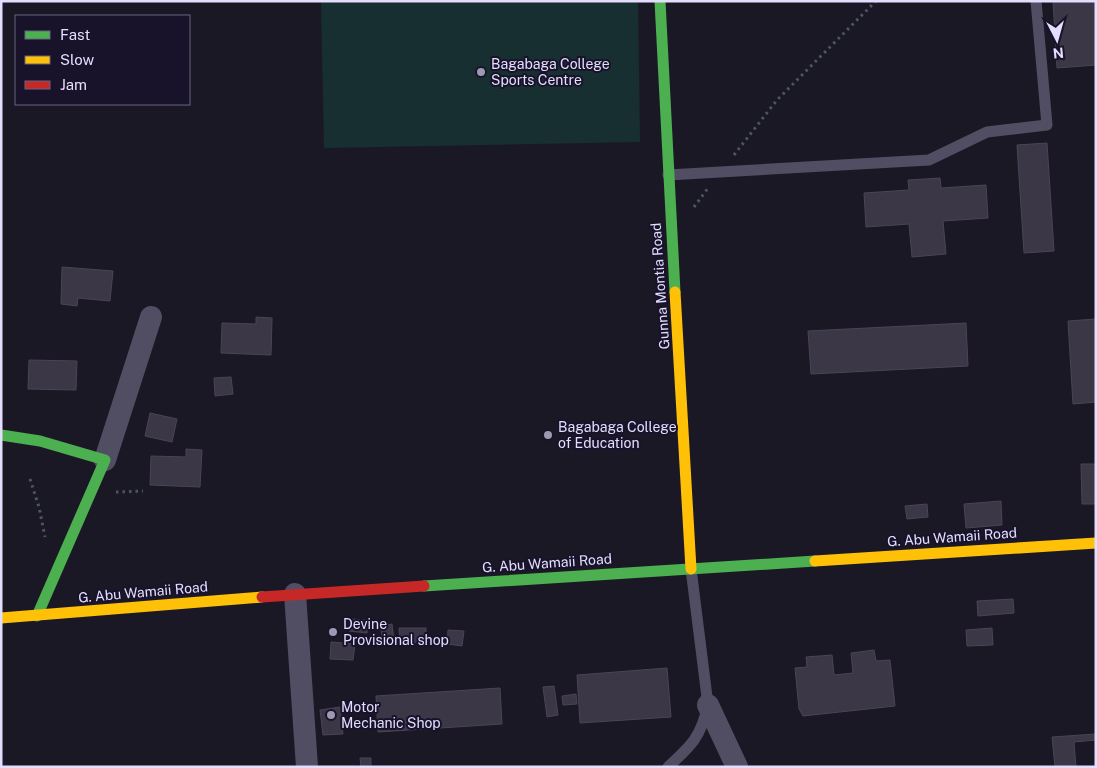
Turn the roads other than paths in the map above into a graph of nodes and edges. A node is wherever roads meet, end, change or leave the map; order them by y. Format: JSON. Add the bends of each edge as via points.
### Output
{"nodes":[{"id":1,"x":660,"y":1,"type":"edge"},
{"id":2,"x":1036,"y":1,"type":"edge"},
{"id":3,"x":668,"y":175,"type":"junction"},
{"id":4,"x":152,"y":317,"type":"dead end"},
{"id":5,"x":1,"y":435,"type":"edge"},
{"id":6,"x":105,"y":460,"type":"junction"},
{"id":7,"x":1096,"y":543,"type":"edge"},
{"id":8,"x":691,"y":569,"type":"junction"},
{"id":9,"x":295,"y":594,"type":"junction"},
{"id":10,"x":37,"y":616,"type":"junction"},
{"id":11,"x":1,"y":618,"type":"edge"},
{"id":12,"x":708,"y":705,"type":"junction"},
{"id":13,"x":307,"y":767,"type":"edge"},
{"id":14,"x":668,"y":767,"type":"edge"},
{"id":15,"x":737,"y":767,"type":"edge"}],
"edges":[{"from":1,"to":3,"type":"street","name":"Gunna Montia Road"},
{"from":2,"to":3,"type":"lane","via":[[1046,125],[987,132],[929,160]]},
{"from":3,"to":8,"type":"street","name":"Gunna Montia Road"},
{"from":4,"to":6,"type":"street"},
{"from":5,"to":6,"type":"street","via":[[40,441]]},
{"from":6,"to":10,"type":"street"},
{"from":7,"to":8,"type":"street","name":"G. Abu Wamaii Road"},
{"from":8,"to":9,"type":"street","name":"G. Abu Wamaii Road"},
{"from":8,"to":12,"type":"lane"},
{"from":9,"to":10,"type":"street","name":"G. Abu Wamaii Road"},
{"from":9,"to":13,"type":"street"},
{"from":10,"to":11,"type":"street","name":"G. Abu Wamaii Road"},
{"from":12,"to":14,"type":"lane","via":[[703,727],[693,744]]},
{"from":12,"to":15,"type":"street"}]}
